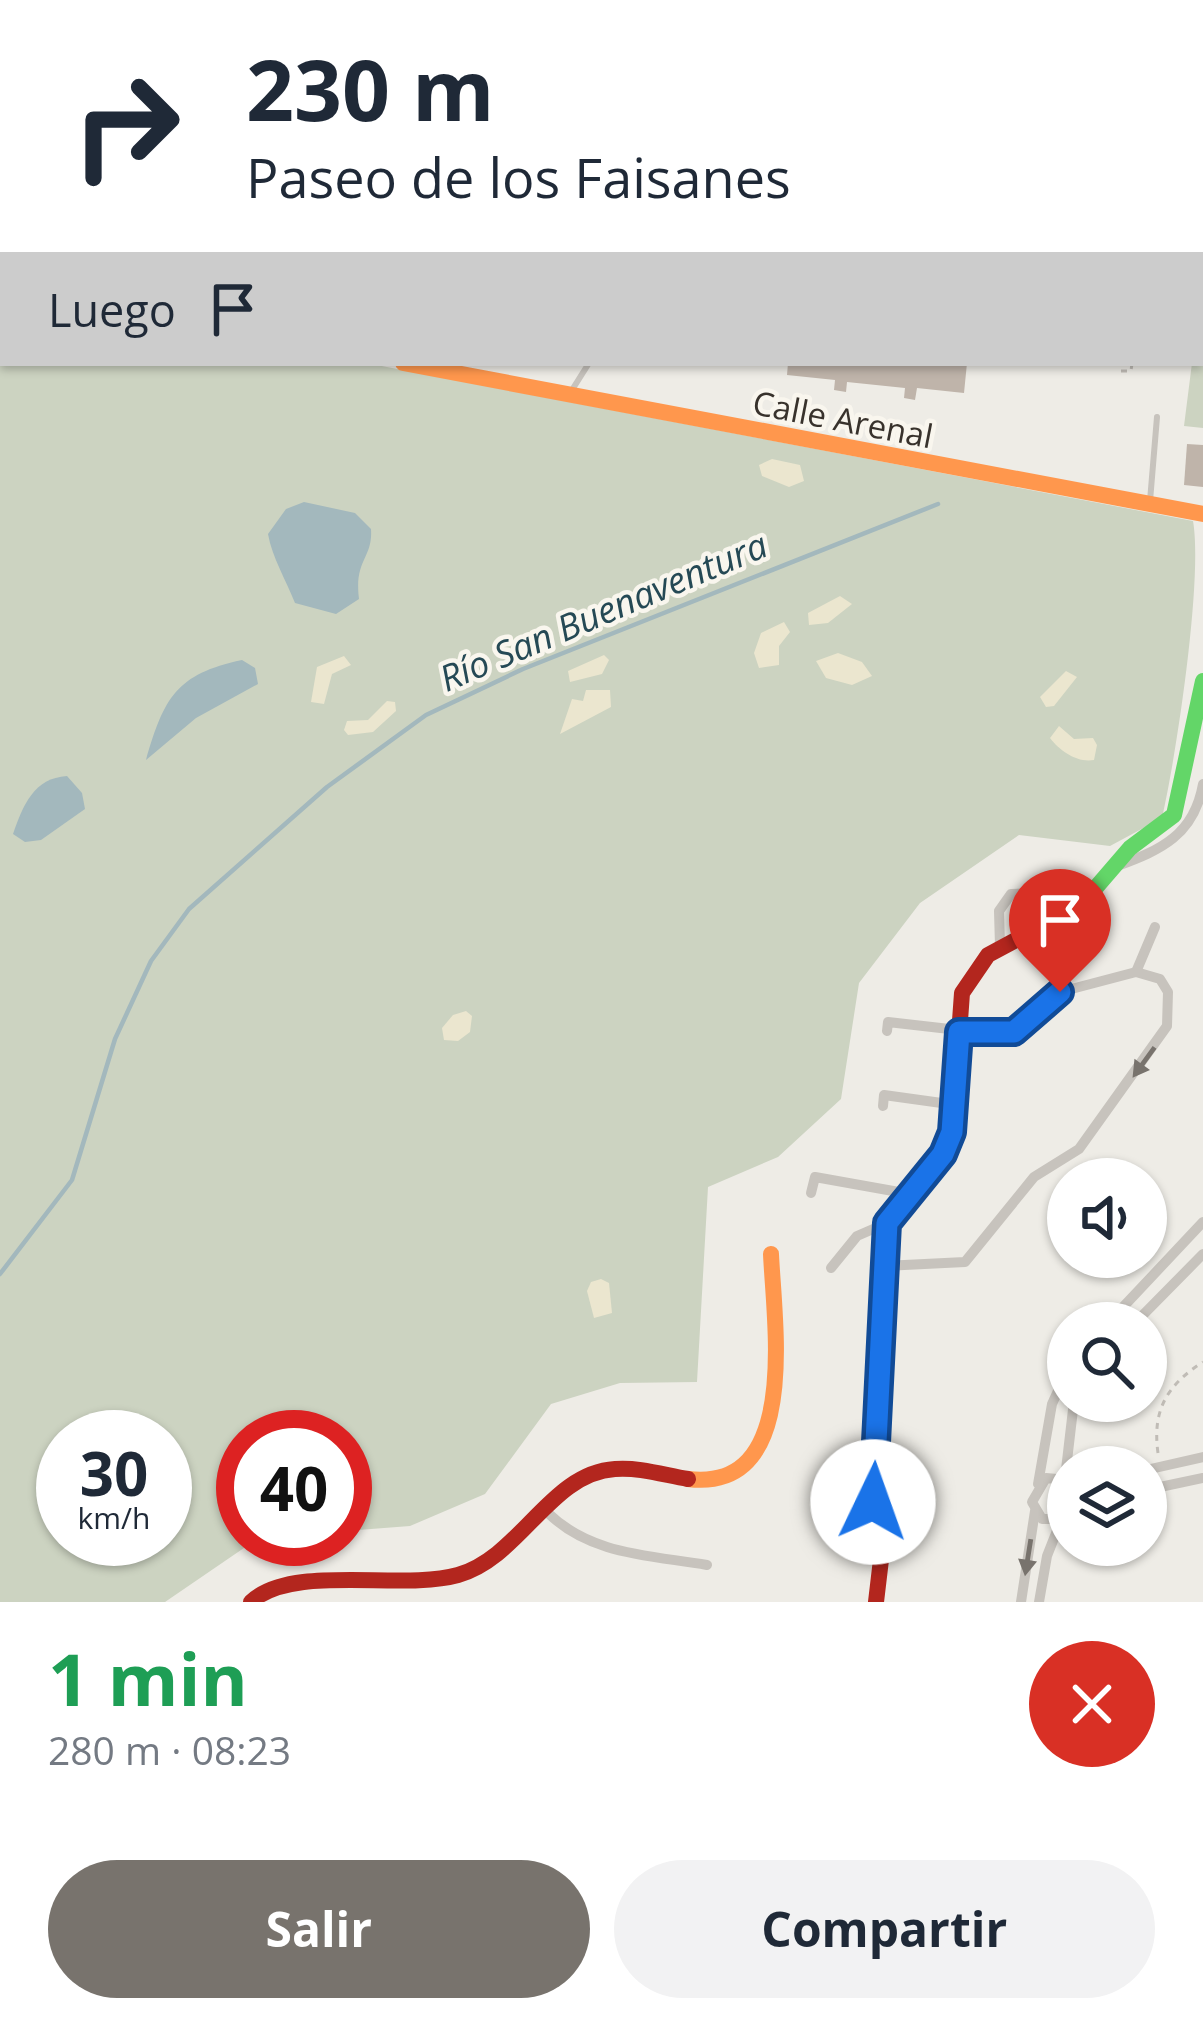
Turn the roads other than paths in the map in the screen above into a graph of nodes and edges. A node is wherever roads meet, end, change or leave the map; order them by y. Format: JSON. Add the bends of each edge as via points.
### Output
{"nodes":[{"id":1,"x":418,"y":366,"type":"edge"},
{"id":2,"x":587,"y":366,"type":"edge"},
{"id":3,"x":568,"y":395,"type":"junction"},
{"id":4,"x":1157,"y":417,"type":"dead end"},
{"id":5,"x":1149,"y":505,"type":"junction"},
{"id":6,"x":1201,"y":516,"type":"edge"},
{"id":7,"x":1203,"y":681,"type":"edge"},
{"id":8,"x":1203,"y":784,"type":"edge"},
{"id":9,"x":1114,"y":868,"type":"junction"},
{"id":10,"x":1080,"y":906,"type":"junction"},
{"id":11,"x":1155,"y":927,"type":"dead end"},
{"id":12,"x":1000,"y":946,"type":"junction"},
{"id":13,"x":1136,"y":973,"type":"junction"},
{"id":14,"x":887,"y":1031,"type":"dead end"},
{"id":15,"x":959,"y":1032,"type":"junction"},
{"id":16,"x":956,"y":1105,"type":"junction"},
{"id":17,"x":883,"y":1106,"type":"dead end"},
{"id":18,"x":811,"y":1192,"type":"dead end"},
{"id":19,"x":910,"y":1194,"type":"junction"},
{"id":20,"x":1203,"y":1222,"type":"edge"},
{"id":21,"x":887,"y":1223,"type":"junction"},
{"id":22,"x":771,"y":1254,"type":"dead end"},
{"id":23,"x":1203,"y":1254,"type":"edge"},
{"id":24,"x":884,"y":1266,"type":"junction"},
{"id":25,"x":831,"y":1268,"type":"dead end"},
{"id":26,"x":1128,"y":1302,"type":"edge"},
{"id":27,"x":1156,"y":1302,"type":"edge"},
{"id":28,"x":1049,"y":1422,"type":"edge"},
{"id":29,"x":1203,"y":1457,"type":"edge"},
{"id":30,"x":1167,"y":1465,"type":"edge"},
{"id":31,"x":1203,"y":1478,"type":"edge"},
{"id":32,"x":1047,"y":1482,"type":"edge"},
{"id":33,"x":1038,"y":1484,"type":"junction"},
{"id":34,"x":1167,"y":1486,"type":"edge"},
{"id":35,"x":1035,"y":1511,"type":"junction"},
{"id":36,"x":548,"y":1513,"type":"junction"},
{"id":37,"x":1047,"y":1515,"type":"edge"},
{"id":38,"x":907,"y":1533,"type":"dead end"},
{"id":39,"x":882,"y":1551,"type":"junction"},
{"id":40,"x":1047,"y":1556,"type":"edge"},
{"id":41,"x":707,"y":1565,"type":"dead end"},
{"id":42,"x":250,"y":1602,"type":"edge"},
{"id":43,"x":876,"y":1602,"type":"edge"},
{"id":44,"x":1021,"y":1602,"type":"edge"},
{"id":45,"x":1040,"y":1602,"type":"edge"}],
"edges":[{"from":1,"to":3,"type":"street","name":"Calle Arenal"},
{"from":2,"to":3,"type":"lane"},
{"from":3,"to":5,"type":"street","name":"Calle Arenal"},
{"from":4,"to":5,"type":"lane"},
{"from":5,"to":6,"type":"street","name":"Calle Arenal"},
{"from":7,"to":9,"type":"street","via":[[1174,815]]},
{"from":8,"to":9,"type":"street","via":[[1187,829]]},
{"from":9,"to":10,"type":"street"},
{"from":10,"to":12,"type":"street"},
{"from":10,"to":12,"type":"street","via":[[1010,894],[999,911]]},
{"from":11,"to":13,"type":"street"},
{"from":12,"to":15,"type":"street","via":[[962,993]]},
{"from":13,"to":15,"type":"street","via":[[1060,992],[1014,1032]]},
{"from":13,"to":24,"type":"street","one_way":true,"via":[[1160,979],[1168,992],[1167,1026],[1079,1149],[1034,1177],[965,1262]]},
{"from":14,"to":15,"type":"street","via":[[888,1022]]},
{"from":15,"to":16,"type":"street"},
{"from":16,"to":17,"type":"street","via":[[884,1094]]},
{"from":16,"to":19,"type":"street","via":[[943,1154]]},
{"from":18,"to":19,"type":"street","via":[[814,1178]]},
{"from":19,"to":21,"type":"street"},
{"from":20,"to":26,"type":"street"},
{"from":21,"to":24,"type":"street"},
{"from":21,"to":25,"type":"street","via":[[857,1236]]},
{"from":22,"to":36,"type":"street","via":[[771,1430],[763,1450],[731,1478],[709,1481],[605,1469],[585,1476]]},
{"from":23,"to":27,"type":"street"},
{"from":24,"to":39,"type":"street","via":[[873,1502]]},
{"from":28,"to":33,"type":"street"},
{"from":29,"to":30,"type":"street"},
{"from":31,"to":34,"type":"street"},
{"from":32,"to":33,"type":"street"},
{"from":33,"to":35,"type":"street"},
{"from":35,"to":37,"type":"street"},
{"from":35,"to":44,"type":"street","one_way":true},
{"from":36,"to":41,"type":"street","via":[[591,1545]]},
{"from":36,"to":42,"type":"street","via":[[496,1560],[459,1575],[283,1585]]},
{"from":38,"to":39,"type":"street"},
{"from":39,"to":43,"type":"street"},
{"from":40,"to":45,"type":"street"}]}
